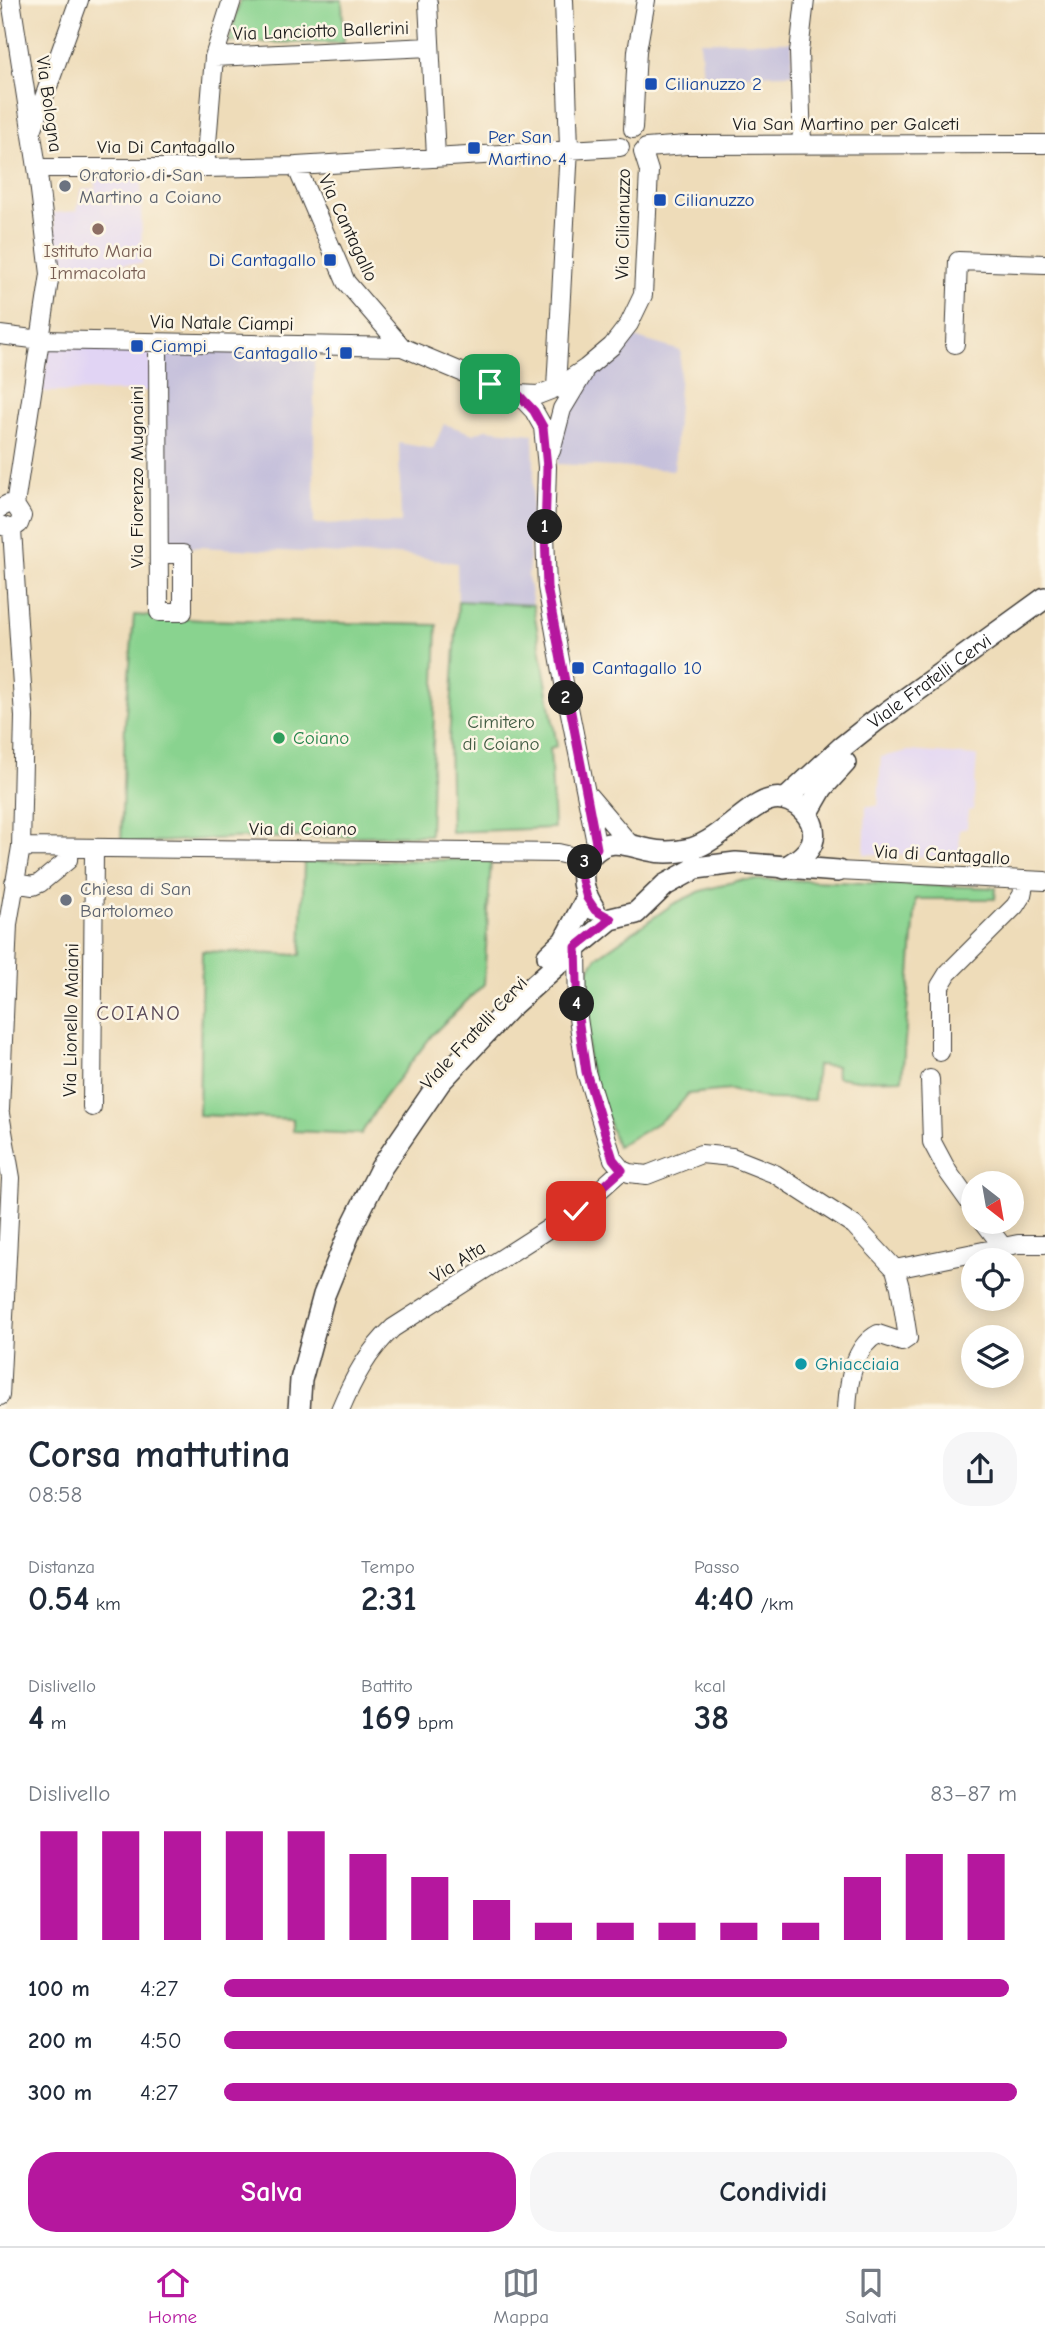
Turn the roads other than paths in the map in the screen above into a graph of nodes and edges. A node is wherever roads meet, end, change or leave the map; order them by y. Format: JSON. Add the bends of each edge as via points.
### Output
{"nodes":[{"id":1,"x":11,"y":0,"type":"edge"},
{"id":2,"x":79,"y":0,"type":"edge"},
{"id":3,"x":232,"y":0,"type":"edge"},
{"id":4,"x":564,"y":0,"type":"edge"},
{"id":5,"x":646,"y":0,"type":"edge"},
{"id":6,"x":805,"y":0,"type":"edge"},
{"id":7,"x":428,"y":4,"type":"dead end"},
{"id":8,"x":430,"y":47,"type":"junction"},
{"id":9,"x":214,"y":57,"type":"junction"},
{"id":10,"x":51,"y":81,"type":"junction"},
{"id":11,"x":25,"y":82,"type":"junction"},
{"id":12,"x":31,"y":135,"type":"junction"},
{"id":13,"x":641,"y":140,"type":"junction"},
{"id":14,"x":802,"y":144,"type":"junction"},
{"id":15,"x":1045,"y":144,"type":"edge"},
{"id":16,"x":671,"y":146,"type":"junction"},
{"id":17,"x":569,"y":148,"type":"junction"},
{"id":18,"x":436,"y":156,"type":"junction"},
{"id":19,"x":296,"y":166,"type":"junction"},
{"id":20,"x":37,"y":168,"type":"junction"},
{"id":21,"x":205,"y":168,"type":"junction"},
{"id":22,"x":649,"y":171,"type":"junction"},
{"id":23,"x":1045,"y":264,"type":"edge"},
{"id":24,"x":0,"y":335,"type":"edge"},
{"id":25,"x":41,"y":340,"type":"junction"},
{"id":26,"x":158,"y":343,"type":"junction"},
{"id":27,"x":955,"y":344,"type":"dead end"},
{"id":28,"x":402,"y":347,"type":"junction"},
{"id":29,"x":586,"y":368,"type":"junction"},
{"id":30,"x":556,"y":388,"type":"junction"},
{"id":31,"x":518,"y":394,"type":"junction"},
{"id":32,"x":547,"y":467,"type":"junction"},
{"id":33,"x":8,"y":506,"type":"edge"},
{"id":34,"x":6,"y":527,"type":"edge"},
{"id":35,"x":159,"y":554,"type":"junction"},
{"id":36,"x":1045,"y":598,"type":"edge"},
{"id":37,"x":1045,"y":615,"type":"edge"},
{"id":38,"x":585,"y":790,"type":"junction"},
{"id":39,"x":786,"y":799,"type":"junction"},
{"id":40,"x":807,"y":814,"type":"junction"},
{"id":41,"x":812,"y":842,"type":"junction"},
{"id":42,"x":629,"y":843,"type":"junction"},
{"id":43,"x":21,"y":847,"type":"junction"},
{"id":44,"x":597,"y":848,"type":"junction"},
{"id":45,"x":69,"y":849,"type":"junction"},
{"id":46,"x":94,"y":850,"type":"junction"},
{"id":47,"x":583,"y":864,"type":"junction"},
{"id":48,"x":785,"y":868,"type":"junction"},
{"id":49,"x":838,"y":871,"type":"junction"},
{"id":50,"x":1025,"y":880,"type":"junction"},
{"id":51,"x":1045,"y":881,"type":"edge"},
{"id":52,"x":14,"y":883,"type":"junction"},
{"id":53,"x":587,"y":898,"type":"junction"},
{"id":54,"x":611,"y":919,"type":"junction"},
{"id":55,"x":576,"y":947,"type":"junction"},
{"id":56,"x":940,"y":1052,"type":"dead end"},
{"id":57,"x":930,"y":1079,"type":"dead end"},
{"id":58,"x":92,"y":1107,"type":"dead end"},
{"id":59,"x":0,"y":1112,"type":"edge"},
{"id":60,"x":622,"y":1170,"type":"junction"},
{"id":61,"x":961,"y":1190,"type":"edge"},
{"id":62,"x":993,"y":1234,"type":"edge"},
{"id":63,"x":1045,"y":1244,"type":"edge"},
{"id":64,"x":1003,"y":1247,"type":"junction"},
{"id":65,"x":895,"y":1269,"type":"junction"},
{"id":66,"x":0,"y":1396,"type":"edge"},
{"id":67,"x":286,"y":1409,"type":"edge"},
{"id":68,"x":299,"y":1409,"type":"edge"},
{"id":69,"x":340,"y":1409,"type":"edge"},
{"id":70,"x":847,"y":1409,"type":"edge"}],
"edges":[{"from":1,"to":11,"type":"street","name":"Via Bologna"},
{"from":2,"to":10,"type":"street"},
{"from":3,"to":9,"type":"street"},
{"from":4,"to":17,"type":"street"},
{"from":5,"to":13,"type":"street","name":"Via Cilianuzzo","via":[[637,51]]},
{"from":6,"to":14,"type":"street","via":[[799,52]]},
{"from":7,"to":8,"type":"street"},
{"from":8,"to":9,"type":"street","name":"Via Lanciotto Ballerini"},
{"from":8,"to":18,"type":"street"},
{"from":9,"to":21,"type":"street"},
{"from":10,"to":11,"type":"street","via":[[36,86]]},
{"from":10,"to":12,"type":"street"},
{"from":11,"to":12,"type":"street","name":"Via Bologna"},
{"from":12,"to":20,"type":"street","name":"Via Bologna"},
{"from":13,"to":16,"type":"street","name":"Via San Martino per Galceti"},
{"from":13,"to":17,"type":"street","name":"Via Cilianuzzo","via":[[622,135],[620,147]]},
{"from":13,"to":22,"type":"street","name":"Via Cilianuzzo"},
{"from":14,"to":15,"type":"street","name":"Via San Martino per Galceti"},
{"from":14,"to":16,"type":"street","name":"Via San Martino per Galceti"},
{"from":16,"to":22,"type":"street"},
{"from":17,"to":18,"type":"street"},
{"from":17,"to":30,"type":"street"},
{"from":18,"to":19,"type":"street"},
{"from":19,"to":21,"type":"street","name":"Via Di Cantagallo"},
{"from":19,"to":28,"type":"street","name":"Via Cantagallo","via":[[346,282]]},
{"from":20,"to":21,"type":"street","name":"Via Di Cantagallo"},
{"from":20,"to":25,"type":"street","name":"Via Bologna","via":[[50,274]]},
{"from":22,"to":29,"type":"street","name":"Via Cilianuzzo","via":[[643,295],[612,346]]},
{"from":23,"to":27,"type":"street","via":[[958,261]]},
{"from":24,"to":25,"type":"street","name":"Via Natale Ciampi"},
{"from":25,"to":26,"type":"street","name":"Via Natale Ciampi"},
{"from":25,"to":33,"type":"street","name":"Via Bologna"},
{"from":26,"to":28,"type":"street","name":"Via Natale Ciampi"},
{"from":26,"to":35,"type":"street","name":"Via Fiorenzo Mugnaini"},
{"from":28,"to":31,"type":"street","name":"Via Cantagallo"},
{"from":29,"to":30,"type":"street","name":"Via Cilianuzzo"},
{"from":29,"to":32,"type":"street","via":[[562,409]]},
{"from":30,"to":31,"type":"street","name":"Via Cilianuzzo","via":[[538,395]]},
{"from":31,"to":32,"type":"street","via":[[543,427]]},
{"from":32,"to":38,"type":"street","via":[[547,587]]},
{"from":33,"to":34,"type":"street","name":"Via Bologna","via":[[22,516],[19,524]]},
{"from":34,"to":43,"type":"street","name":"Via Bologna","via":[[24,717]]},
{"from":35,"to":35,"type":"street","name":"Via Fiorenzo Mugnaini","via":[[183,554],[183,612],[159,612]]},
{"from":36,"to":39,"type":"main road","name":"Viale Fratelli Cervi","via":[[875,721]]},
{"from":37,"to":40,"type":"main road","name":"Viale Fratelli Cervi","via":[[879,732],[831,775]]},
{"from":38,"to":42,"type":"street"},
{"from":38,"to":44,"type":"street"},
{"from":39,"to":40,"type":"main road"},
{"from":39,"to":42,"type":"main road","name":"Viale Fratelli Cervi","via":[[763,803],[721,835],[689,849],[670,852]]},
{"from":40,"to":41,"type":"main road","via":[[813,827]]},
{"from":41,"to":48,"type":"main road","via":[[803,856]]},
{"from":41,"to":49,"type":"main road"},
{"from":42,"to":44,"type":"main road","name":"Viale Fratelli Cervi"},
{"from":43,"to":45,"type":"street","name":"Via di Coiano"},
{"from":43,"to":52,"type":"street","name":"Via Bologna"},
{"from":44,"to":47,"type":"main road"},
{"from":45,"to":46,"type":"street","name":"Via di Coiano"},
{"from":45,"to":52,"type":"street","via":[[68,860],[40,883]]},
{"from":46,"to":47,"type":"street","name":"Via di Coiano","via":[[558,853]]},
{"from":46,"to":58,"type":"street","name":"Via Lionello Maiani"},
{"from":47,"to":53,"type":"main road"},
{"from":48,"to":49,"type":"main road","name":"Viale Fratelli Cervi"},
{"from":48,"to":54,"type":"main road","name":"Viale Fratelli Cervi","via":[[736,863],[696,868],[665,885],[636,914]]},
{"from":49,"to":50,"type":"street","name":"Via di Cantagallo"},
{"from":50,"to":51,"type":"street","name":"Via di Cantagallo"},
{"from":50,"to":56,"type":"street","via":[[1015,906],[940,986]]},
{"from":52,"to":59,"type":"street","name":"Via Bologna"},
{"from":53,"to":54,"type":"main road","via":[[595,910]]},
{"from":53,"to":67,"type":"main road","name":"Viale Fratelli Cervi","via":[[564,941],[503,997],[432,1073],[372,1159],[340,1218],[312,1287],[289,1378]]},
{"from":54,"to":55,"type":"main road","name":"Viale Fratelli Cervi"},
{"from":55,"to":60,"type":"street","via":[[578,1018],[586,1072],[613,1159]]},
{"from":55,"to":68,"type":"main road","name":"Viale Fratelli Cervi","via":[[472,1045],[440,1082],[381,1168],[324,1295],[301,1380]]},
{"from":57,"to":61,"type":"street","via":[[932,1142]]},
{"from":59,"to":66,"type":"street","name":"Via Bologna","via":[[10,1178]]},
{"from":60,"to":65,"type":"street","via":[[648,1175],[701,1154],[732,1157],[775,1174],[854,1225]]},
{"from":60,"to":69,"type":"street","name":"Via Alta","via":[[576,1211],[393,1328],[366,1358]]},
{"from":62,"to":64,"type":"street"},
{"from":63,"to":64,"type":"street"},
{"from":64,"to":65,"type":"street"},
{"from":65,"to":70,"type":"street","via":[[908,1338],[902,1342],[878,1334],[868,1341],[852,1371]]}]}
